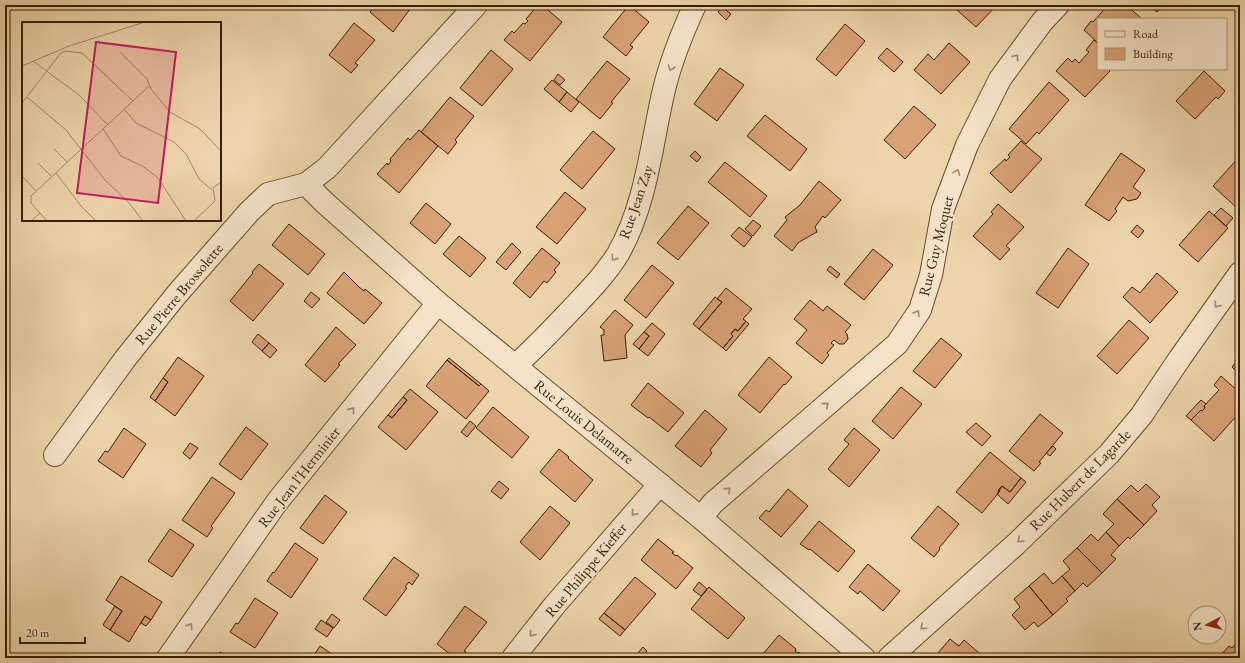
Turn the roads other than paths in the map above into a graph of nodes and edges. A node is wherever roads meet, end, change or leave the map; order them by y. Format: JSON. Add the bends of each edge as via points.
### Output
{"nodes":[{"id":1,"x":476,"y":5,"type":"edge"},
{"id":2,"x":695,"y":5,"type":"edge"},
{"id":3,"x":1058,"y":5,"type":"edge"},
{"id":4,"x":306,"y":184,"type":"junction"},
{"id":5,"x":1240,"y":273,"type":"edge"},
{"id":6,"x":438,"y":303,"type":"junction"},
{"id":7,"x":515,"y":366,"type":"junction"},
{"id":8,"x":55,"y":455,"type":"dead end"},
{"id":9,"x":660,"y":484,"type":"junction"},
{"id":10,"x":701,"y":518,"type":"junction"},
{"id":11,"x":168,"y":658,"type":"edge"},
{"id":12,"x":513,"y":658,"type":"edge"},
{"id":13,"x":864,"y":658,"type":"edge"},
{"id":14,"x":889,"y":658,"type":"edge"}],
"edges":[{"from":1,"to":4,"type":"street","name":"Rue Pierre Brossolette","via":[[327,168]]},
{"from":2,"to":7,"type":"street","name":"Rue Jean Zay","one_way":true,"via":[[683,31],[663,93],[650,167],[633,221],[618,253],[599,281]]},
{"from":10,"to":3,"type":"street","name":"Rue Guy Moquet","one_way":true,"via":[[897,344],[920,310],[931,275],[943,209],[967,145],[1000,79],[1042,22]]},
{"from":4,"to":6,"type":"street","name":"Rue Louis Delamarre"},
{"from":4,"to":8,"type":"street","name":"Rue Pierre Brossolette","via":[[268,194],[249,212],[172,299]]},
{"from":5,"to":14,"type":"street","name":"Rue Hubert de Lagarde","one_way":true,"via":[[1141,416],[1108,454],[1016,544]]},
{"from":6,"to":7,"type":"street","name":"Rue Louis Delamarre"},
{"from":11,"to":6,"type":"street","name":"Rue Jean l'Herminier","one_way":true,"via":[[277,502]]},
{"from":7,"to":9,"type":"street","name":"Rue Louis Delamarre"},
{"from":9,"to":10,"type":"street","name":"Rue Louis Delamarre"},
{"from":9,"to":12,"type":"street","name":"Rue Philippe Kieffer","one_way":true,"via":[[554,606]]},
{"from":10,"to":13,"type":"street","name":"Rue Louis Delamarre"}]}
